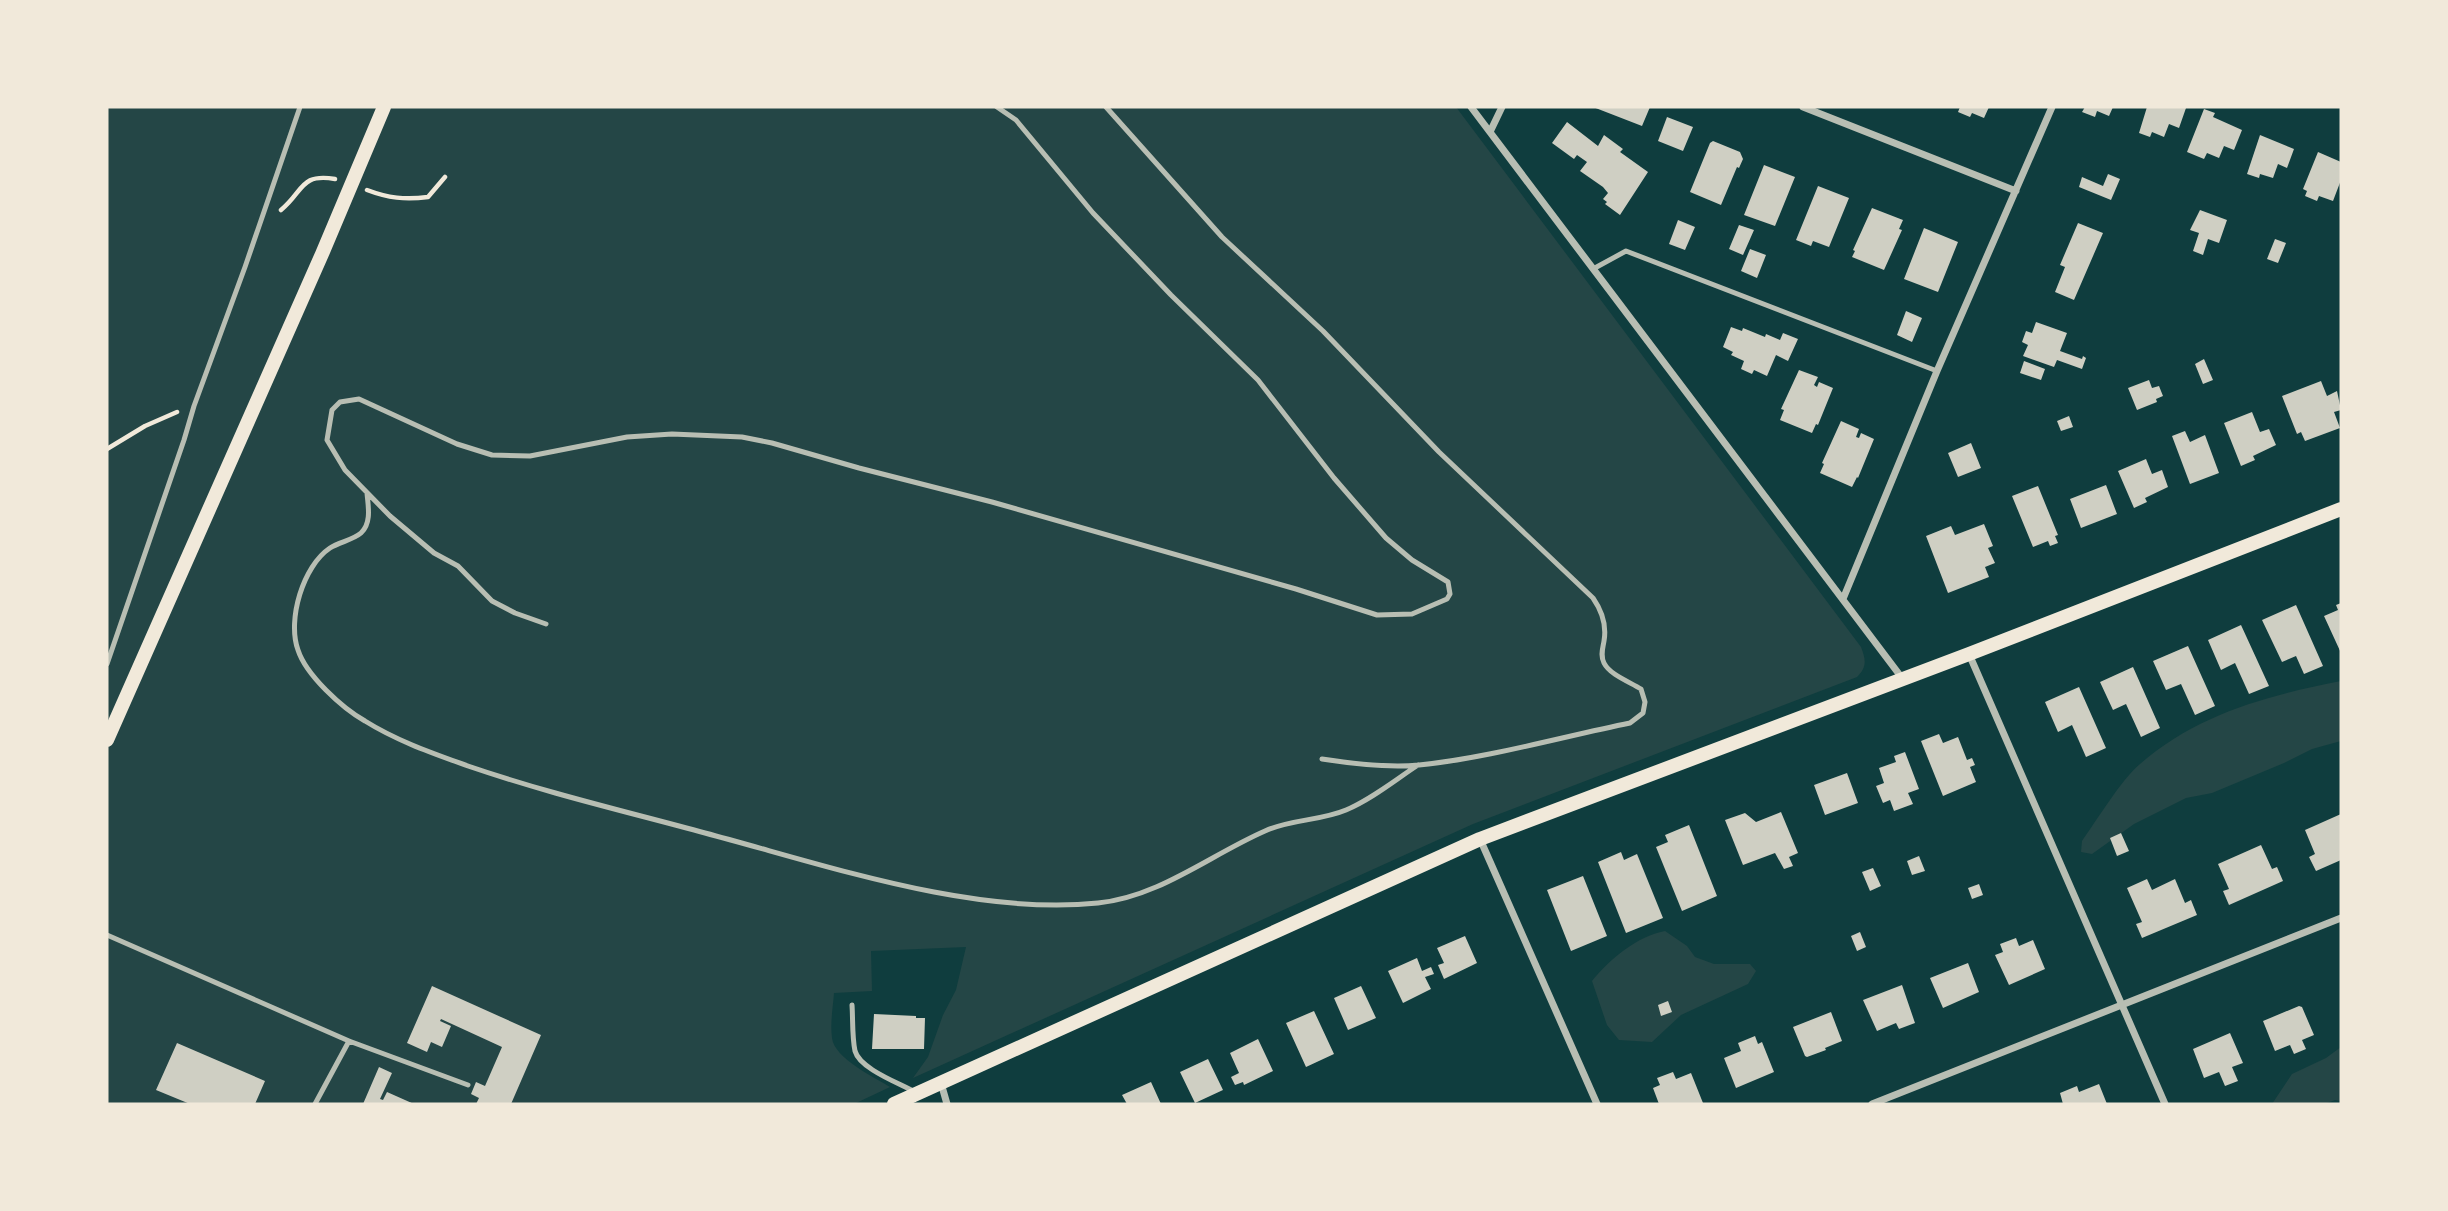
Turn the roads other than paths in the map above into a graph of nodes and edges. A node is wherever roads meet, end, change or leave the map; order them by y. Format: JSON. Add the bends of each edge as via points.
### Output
{"nodes":[{"id":1,"x":300,"y":107,"type":"edge"},
{"id":2,"x":384,"y":107,"type":"edge"},
{"id":3,"x":997,"y":107,"type":"edge"},
{"id":4,"x":1106,"y":107,"type":"edge"},
{"id":5,"x":1471,"y":107,"type":"edge"},
{"id":6,"x":1502,"y":107,"type":"edge"},
{"id":7,"x":1803,"y":107,"type":"edge"},
{"id":8,"x":2052,"y":107,"type":"edge"},
{"id":9,"x":1490,"y":132,"type":"junction"},
{"id":10,"x":2016,"y":191,"type":"junction"},
{"id":11,"x":1593,"y":268,"type":"junction"},
{"id":12,"x":1937,"y":371,"type":"junction"},
{"id":13,"x":367,"y":493,"type":"junction"},
{"id":14,"x":2341,"y":509,"type":"edge"},
{"id":15,"x":1843,"y":600,"type":"junction"},
{"id":16,"x":546,"y":624,"type":"dead end"},
{"id":17,"x":1969,"y":654,"type":"junction"},
{"id":18,"x":107,"y":664,"type":"edge"},
{"id":19,"x":1903,"y":679,"type":"junction"},
{"id":20,"x":107,"y":740,"type":"edge"},
{"id":21,"x":1322,"y":760,"type":"dead end"},
{"id":22,"x":1418,"y":765,"type":"junction"},
{"id":23,"x":1480,"y":839,"type":"junction"},
{"id":24,"x":2341,"y":918,"type":"edge"},
{"id":25,"x":107,"y":935,"type":"edge"},
{"id":26,"x":852,"y":1005,"type":"dead end"},
{"id":27,"x":2123,"y":1006,"type":"junction"},
{"id":28,"x":349,"y":1041,"type":"junction"},
{"id":29,"x":941,"y":1082,"type":"junction"},
{"id":30,"x":468,"y":1085,"type":"dead end"},
{"id":31,"x":918,"y":1093,"type":"junction"},
{"id":32,"x":315,"y":1104,"type":"edge"},
{"id":33,"x":894,"y":1104,"type":"edge"},
{"id":34,"x":947,"y":1104,"type":"edge"},
{"id":35,"x":1597,"y":1104,"type":"edge"},
{"id":36,"x":1872,"y":1104,"type":"edge"},
{"id":37,"x":2165,"y":1104,"type":"edge"}],
"edges":[{"from":1,"to":18,"type":"lane"},
{"from":2,"to":20,"type":"main road"},
{"from":3,"to":13,"type":"lane","via":[[1016,120],[1093,213],[1258,380],[1386,538],[1448,582],[1447,599],[1412,614],[1377,615],[992,502],[742,437],[627,437],[530,456],[492,455],[359,399],[340,402],[332,410],[327,440],[345,470]]},
{"from":4,"to":22,"type":"lane","via":[[1222,237],[1593,598],[1604,622],[1601,651],[1605,664],[1641,689],[1643,713],[1630,723]]},
{"from":5,"to":9,"type":"street"},
{"from":6,"to":9,"type":"street"},
{"from":7,"to":10,"type":"street"},
{"from":8,"to":10,"type":"street"},
{"from":9,"to":11,"type":"street"},
{"from":10,"to":12,"type":"street"},
{"from":11,"to":12,"type":"lane","via":[[1626,251]]},
{"from":11,"to":15,"type":"street"},
{"from":12,"to":15,"type":"street"},
{"from":13,"to":16,"type":"lane","via":[[434,553],[458,566],[492,601]]},
{"from":13,"to":22,"type":"lane","via":[[365,528],[328,549],[315,565],[303,582],[295,617],[300,655],[338,700],[362,720],[403,742],[536,789],[805,861],[979,900],[1064,906],[1104,903],[1175,879],[1266,830],[1346,810]]},
{"from":14,"to":17,"type":"main road"},
{"from":15,"to":19,"type":"street"},
{"from":17,"to":19,"type":"main road"},
{"from":17,"to":27,"type":"street"},
{"from":19,"to":23,"type":"main road"},
{"from":21,"to":22,"type":"lane"},
{"from":23,"to":29,"type":"main road"},
{"from":23,"to":35,"type":"street"},
{"from":24,"to":27,"type":"street"},
{"from":25,"to":28,"type":"lane"},
{"from":26,"to":31,"type":"lane","via":[[858,1059]]},
{"from":27,"to":36,"type":"street"},
{"from":27,"to":37,"type":"street"},
{"from":28,"to":30,"type":"lane"},
{"from":28,"to":32,"type":"lane"},
{"from":29,"to":31,"type":"main road"},
{"from":29,"to":34,"type":"street"},
{"from":31,"to":33,"type":"main road"}]}
